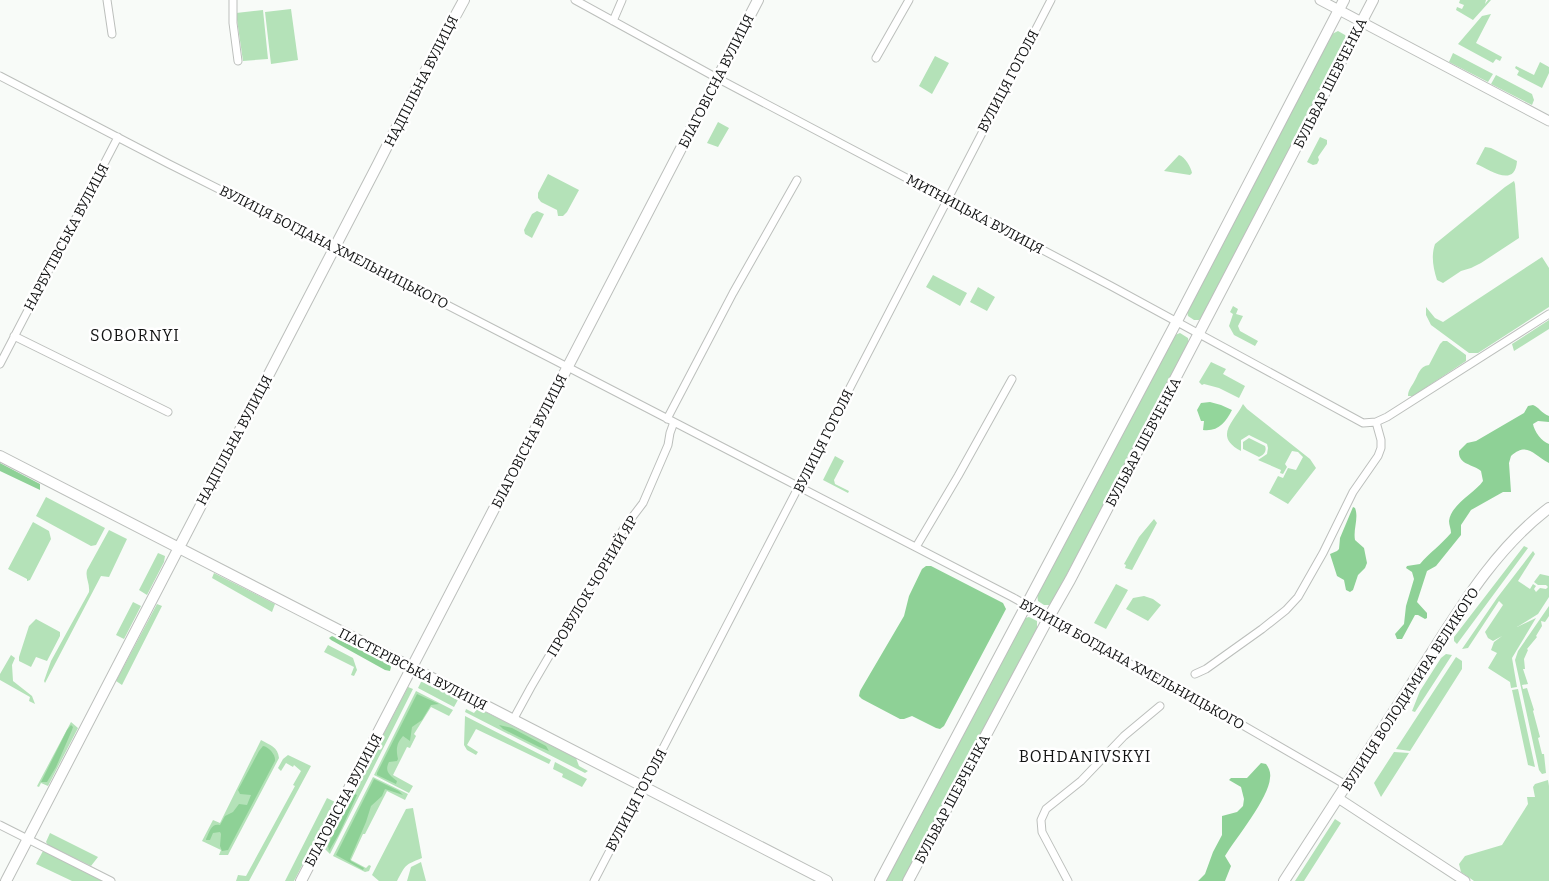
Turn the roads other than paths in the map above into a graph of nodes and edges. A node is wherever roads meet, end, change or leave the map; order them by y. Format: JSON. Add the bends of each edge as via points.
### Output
{"nodes":[{"id":1,"x":107,"y":0,"type":"edge"},
{"id":2,"x":233,"y":0,"type":"edge"},
{"id":3,"x":464,"y":0,"type":"edge"},
{"id":4,"x":576,"y":0,"type":"edge"},
{"id":5,"x":622,"y":0,"type":"edge"},
{"id":6,"x":758,"y":0,"type":"edge"},
{"id":7,"x":909,"y":0,"type":"edge"},
{"id":8,"x":1051,"y":0,"type":"edge"},
{"id":9,"x":1320,"y":0,"type":"edge"},
{"id":10,"x":1344,"y":0,"type":"edge"},
{"id":11,"x":1373,"y":0,"type":"edge"},
{"id":12,"x":1339,"y":10,"type":"junction"},
{"id":13,"x":612,"y":21,"type":"junction"},
{"id":14,"x":1362,"y":22,"type":"junction"},
{"id":15,"x":112,"y":34,"type":"dead end"},
{"id":16,"x":876,"y":58,"type":"dead end"},
{"id":17,"x":238,"y":61,"type":"dead end"},
{"id":18,"x":0,"y":76,"type":"edge"},
{"id":19,"x":718,"y":78,"type":"junction"},
{"id":20,"x":1549,"y":121,"type":"edge"},
{"id":21,"x":118,"y":137,"type":"junction"},
{"id":22,"x":798,"y":180,"type":"dead end"},
{"id":23,"x":946,"y":198,"type":"junction"},
{"id":24,"x":335,"y":247,"type":"junction"},
{"id":25,"x":1549,"y":314,"type":"edge"},
{"id":26,"x":1177,"y":321,"type":"junction"},
{"id":27,"x":1200,"y":334,"type":"junction"},
{"id":28,"x":14,"y":336,"type":"junction"},
{"id":29,"x":0,"y":364,"type":"edge"},
{"id":30,"x":568,"y":367,"type":"junction"},
{"id":31,"x":1012,"y":379,"type":"dead end"},
{"id":32,"x":168,"y":412,"type":"dead end"},
{"id":33,"x":671,"y":421,"type":"junction"},
{"id":34,"x":1376,"y":422,"type":"junction"},
{"id":35,"x":0,"y":456,"type":"edge"},
{"id":36,"x":798,"y":487,"type":"junction"},
{"id":37,"x":1549,"y":508,"type":"edge"},
{"id":38,"x":916,"y":547,"type":"junction"},
{"id":39,"x":178,"y":548,"type":"junction"},
{"id":40,"x":1026,"y":605,"type":"junction"},
{"id":41,"x":1049,"y":617,"type":"junction"},
{"id":42,"x":1103,"y":648,"type":"joint"},
{"id":43,"x":411,"y":668,"type":"junction"},
{"id":44,"x":1195,"y":674,"type":"dead end"},
{"id":45,"x":1160,"y":706,"type":"dead end"},
{"id":46,"x":1232,"y":719,"type":"joint"},
{"id":47,"x":514,"y":720,"type":"junction"},
{"id":48,"x":1346,"y":785,"type":"junction"},
{"id":49,"x":643,"y":786,"type":"junction"},
{"id":50,"x":1338,"y":798,"type":"junction"},
{"id":51,"x":0,"y":825,"type":"edge"},
{"id":52,"x":28,"y":839,"type":"junction"},
{"id":53,"x":6,"y":881,"type":"edge"},
{"id":54,"x":111,"y":881,"type":"edge"},
{"id":55,"x":300,"y":881,"type":"edge"},
{"id":56,"x":594,"y":881,"type":"edge"},
{"id":57,"x":827,"y":881,"type":"edge"},
{"id":58,"x":880,"y":881,"type":"edge"},
{"id":59,"x":908,"y":881,"type":"edge"},
{"id":60,"x":1068,"y":881,"type":"edge"},
{"id":61,"x":1284,"y":881,"type":"edge"},
{"id":62,"x":1465,"y":881,"type":"edge"}],
"edges":[{"from":1,"to":15,"type":"street"},
{"from":2,"to":17,"type":"street","via":[[232,23]]},
{"from":3,"to":24,"type":"main road","name":"НАДПІЛЬНА ВУЛИЦЯ"},
{"from":4,"to":13,"type":"street","name":"МИТНИЦЬКА ВУЛИЦЯ"},
{"from":5,"to":13,"type":"street"},
{"from":6,"to":19,"type":"main road","name":"БЛАГОВІСНА ВУЛИЦЯ"},
{"from":7,"to":16,"type":"street"},
{"from":8,"to":23,"type":"street","name":"ВУЛИЦЯ ГОГОЛЯ"},
{"from":9,"to":12,"type":"street"},
{"from":10,"to":12,"type":"main road","name":"БУЛЬВАР ШЕВЧЕНКА"},
{"from":11,"to":14,"type":"main road","name":"БУЛЬВАР ШЕВЧЕНКА"},
{"from":12,"to":14,"type":"street"},
{"from":12,"to":26,"type":"main road","name":"БУЛЬВАР ШЕВЧЕНКА"},
{"from":13,"to":19,"type":"street","name":"МИТНИЦЬКА ВУЛИЦЯ"},
{"from":14,"to":20,"type":"street"},
{"from":14,"to":27,"type":"main road","name":"БУЛЬВАР ШЕВЧЕНКА"},
{"from":18,"to":21,"type":"street","name":"ВУЛИЦЯ БОГДАНА ХМЕЛЬНИЦЬКОГО"},
{"from":19,"to":23,"type":"street","name":"МИТНИЦЬКА ВУЛИЦЯ"},
{"from":19,"to":30,"type":"main road","name":"БЛАГОВІСНА ВУЛИЦЯ"},
{"from":21,"to":24,"type":"street","name":"ВУЛИЦЯ БОГДАНА ХМЕЛЬНИЦЬКОГО"},
{"from":21,"to":28,"type":"street","name":"НАРБУТІВСЬКА ВУЛИЦЯ"},
{"from":22,"to":33,"type":"street","via":[[733,293]]},
{"from":23,"to":26,"type":"street","name":"МИТНИЦЬКА ВУЛИЦЯ"},
{"from":23,"to":36,"type":"street","name":"ВУЛИЦЯ ГОГОЛЯ"},
{"from":24,"to":30,"type":"street","name":"ВУЛИЦЯ БОГДАНА ХМЕЛЬНИЦЬКОГО"},
{"from":24,"to":39,"type":"main road","name":"НАДПІЛЬНА ВУЛИЦЯ"},
{"from":25,"to":34,"type":"street"},
{"from":26,"to":27,"type":"street","name":"МИТНИЦЬКА ВУЛИЦЯ"},
{"from":26,"to":40,"type":"main road","name":"БУЛЬВАР ШЕВЧЕНКА"},
{"from":27,"to":34,"type":"street","name":"МИТНИЦЬКА ВУЛИЦЯ","via":[[1357,420]]},
{"from":27,"to":41,"type":"main road","name":"БУЛЬВАР ШЕВЧЕНКА"},
{"from":28,"to":29,"type":"street","name":"НАРБУТІВСЬКА ВУЛИЦЯ"},
{"from":28,"to":32,"type":"street"},
{"from":30,"to":33,"type":"street","name":"ВУЛИЦЯ БОГДАНА ХМЕЛЬНИЦЬКОГО"},
{"from":30,"to":43,"type":"main road","name":"БЛАГОВІСНА ВУЛИЦЯ"},
{"from":31,"to":38,"type":"street"},
{"from":33,"to":36,"type":"street","name":"ВУЛИЦЯ БОГДАНА ХМЕЛЬНИЦЬКОГО"},
{"from":33,"to":47,"type":"street","name":"ПРОВУЛОК ЧОРНИЙ ЯР","via":[[669,443],[643,503],[624,528]]},
{"from":34,"to":44,"type":"street","via":[[1381,440],[1378,456],[1353,492],[1298,597],[1262,629]]},
{"from":35,"to":39,"type":"main road","name":"ПАСТЕРІВСЬКА ВУЛИЦЯ"},
{"from":36,"to":38,"type":"street","name":"ВУЛИЦЯ БОГДАНА ХМЕЛЬНИЦЬКОГО"},
{"from":36,"to":49,"type":"street","name":"ВУЛИЦЯ ГОГОЛЯ"},
{"from":37,"to":48,"type":"main road","name":"ВУЛИЦЯ ВОЛОДИМИРА ВЕЛИКОГО","via":[[1519,533],[1475,588]]},
{"from":38,"to":40,"type":"street","name":"ВУЛИЦЯ БОГДАНА ХМЕЛЬНИЦЬКОГО"},
{"from":39,"to":43,"type":"main road","name":"ПАСТЕРІВСЬКА ВУЛИЦЯ"},
{"from":39,"to":52,"type":"main road","name":"НАДПІЛЬНА ВУЛИЦЯ"},
{"from":40,"to":41,"type":"street","name":"ВУЛИЦЯ БОГДАНА ХМЕЛЬНИЦЬКОГО"},
{"from":40,"to":58,"type":"main road","name":"БУЛЬВАР ШЕВЧЕНКА"},
{"from":41,"to":42,"type":"street","name":"ВУЛИЦЯ БОГДАНА ХМЕЛЬНИЦЬКОГО"},
{"from":41,"to":59,"type":"main road","name":"БУЛЬВАР ШЕВЧЕНКА"},
{"from":42,"to":46,"type":"street","name":"ВУЛИЦЯ БОГДАНА ХМЕЛЬНИЦЬКОГО"},
{"from":43,"to":47,"type":"main road","name":"ПАСТЕРІВСЬКА ВУЛИЦЯ"},
{"from":43,"to":55,"type":"main road","name":"БЛАГОВІСНА ВУЛИЦЯ"},
{"from":45,"to":60,"type":"street","via":[[1042,815],[1042,832]]},
{"from":46,"to":48,"type":"street","name":"ВУЛИЦЯ БОГДАНА ХМЕЛЬНИЦЬКОГО"},
{"from":47,"to":49,"type":"main road","name":"ПАСТЕРІВСЬКА ВУЛИЦЯ"},
{"from":48,"to":50,"type":"main road","name":"ВУЛИЦЯ ВОЛОДИМИРА ВЕЛИКОГО"},
{"from":49,"to":56,"type":"street","name":"ВУЛИЦЯ ГОГОЛЯ"},
{"from":49,"to":57,"type":"main road","name":"ПАСТЕРІВСЬКА ВУЛИЦЯ"},
{"from":50,"to":61,"type":"main road","name":"ВУЛИЦЯ ВОЛОДИМИРА ВЕЛИКОГО"},
{"from":50,"to":62,"type":"street"},
{"from":51,"to":52,"type":"street"},
{"from":52,"to":53,"type":"main road","name":"НАДПІЛЬНА ВУЛИЦЯ"},
{"from":52,"to":54,"type":"street"}]}
